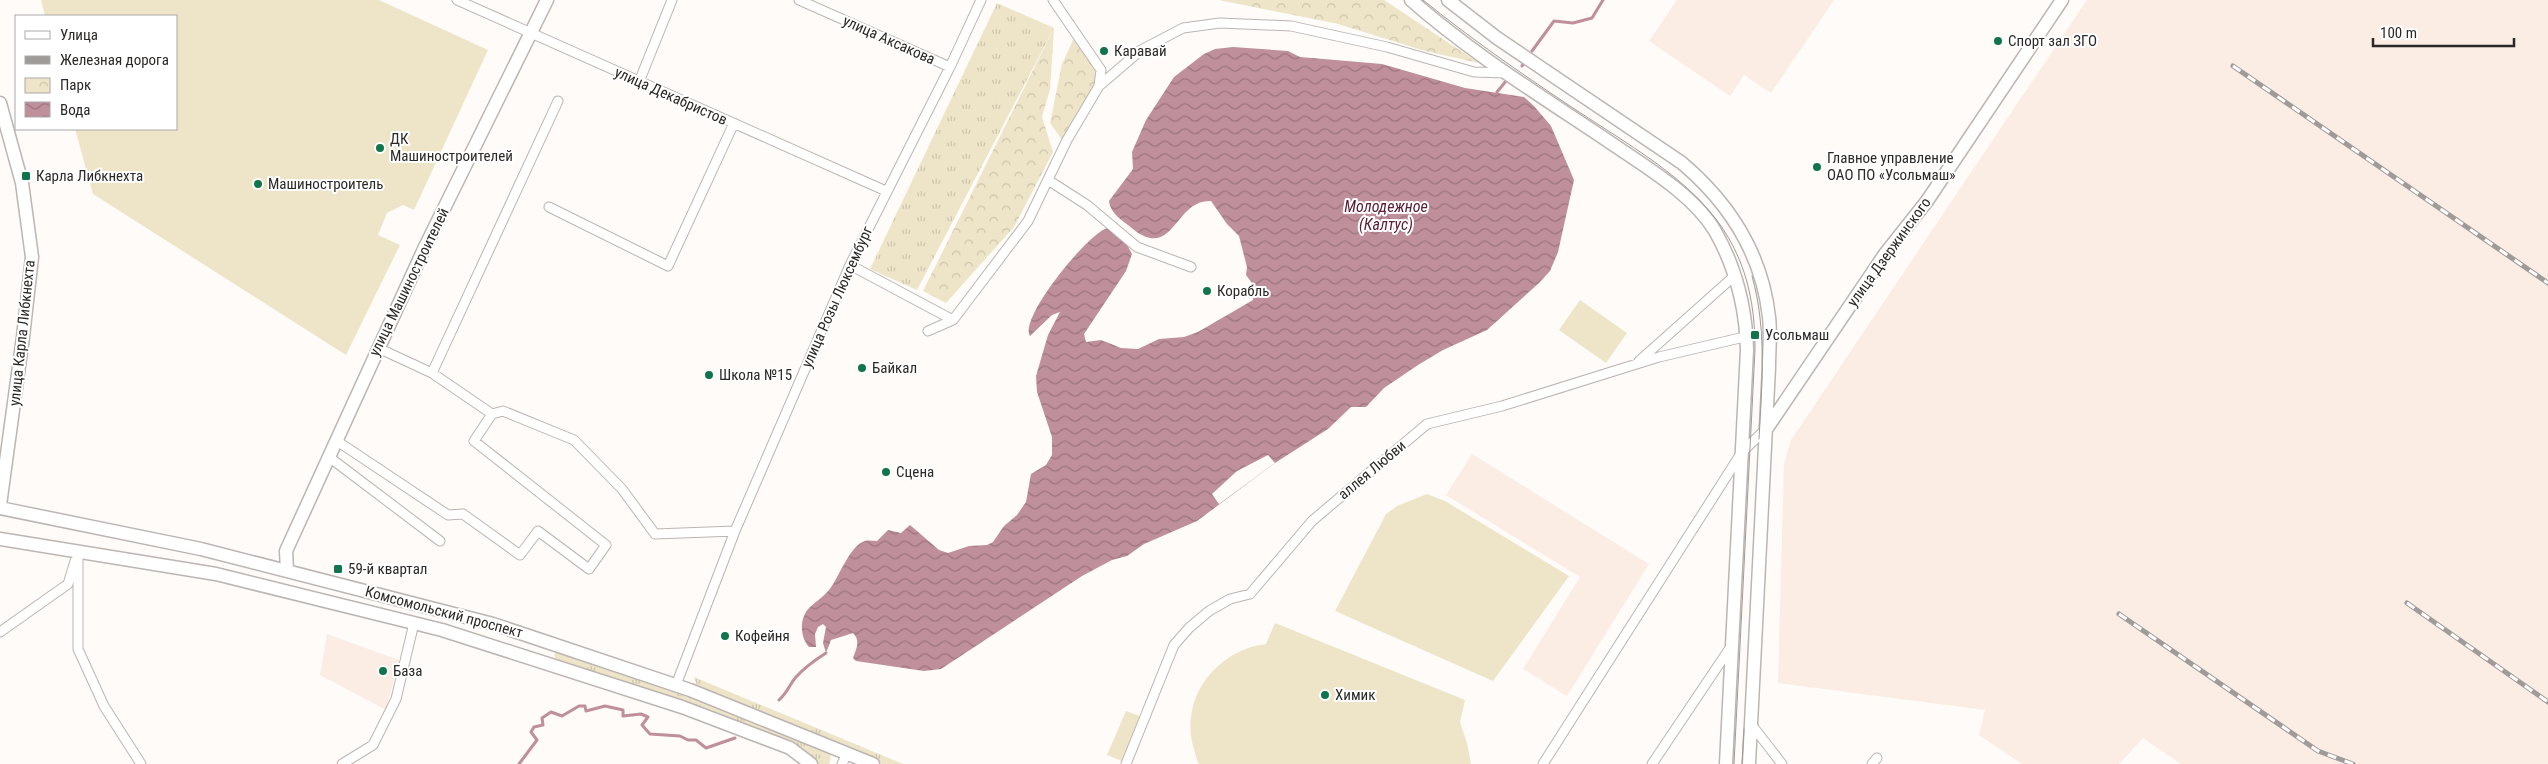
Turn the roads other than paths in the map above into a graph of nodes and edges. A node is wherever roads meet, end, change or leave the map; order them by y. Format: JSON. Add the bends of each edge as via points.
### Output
{"nodes":[{"id":1,"x":457,"y":0,"type":"edge"},
{"id":2,"x":547,"y":0,"type":"edge"},
{"id":3,"x":672,"y":0,"type":"edge"},
{"id":4,"x":799,"y":0,"type":"edge"},
{"id":5,"x":982,"y":0,"type":"edge"},
{"id":6,"x":1053,"y":0,"type":"edge"},
{"id":7,"x":1411,"y":0,"type":"edge"},
{"id":8,"x":1448,"y":0,"type":"edge"},
{"id":9,"x":2062,"y":0,"type":"edge"},
{"id":10,"x":532,"y":34,"type":"junction"},
{"id":11,"x":950,"y":67,"type":"junction"},
{"id":12,"x":1507,"y":73,"type":"junction"},
{"id":13,"x":639,"y":82,"type":"junction"},
{"id":14,"x":1099,"y":86,"type":"junction"},
{"id":15,"x":558,"y":101,"type":"dead end"},
{"id":16,"x":0,"y":103,"type":"edge"},
{"id":17,"x":734,"y":123,"type":"junction"},
{"id":18,"x":1048,"y":180,"type":"junction"},
{"id":19,"x":886,"y":191,"type":"junction"},
{"id":20,"x":549,"y":208,"type":"dead end"},
{"id":21,"x":850,"y":264,"type":"junction"},
{"id":22,"x":1191,"y":267,"type":"dead end"},
{"id":23,"x":1732,"y":278,"type":"dead end"},
{"id":24,"x":953,"y":320,"type":"junction"},
{"id":25,"x":928,"y":331,"type":"dead end"},
{"id":26,"x":1740,"y":338,"type":"dead end"},
{"id":27,"x":378,"y":348,"type":"junction"},
{"id":28,"x":1637,"y":363,"type":"junction"},
{"id":29,"x":432,"y":373,"type":"junction"},
{"id":30,"x":492,"y":414,"type":"junction"},
{"id":31,"x":1767,"y":428,"type":"junction"},
{"id":32,"x":337,"y":441,"type":"junction"},
{"id":33,"x":1742,"y":452,"type":"junction"},
{"id":34,"x":329,"y":457,"type":"junction"},
{"id":35,"x":0,"y":507,"type":"edge"},
{"id":36,"x":735,"y":531,"type":"junction"},
{"id":37,"x":0,"y":539,"type":"edge"},
{"id":38,"x":440,"y":541,"type":"dead end"},
{"id":39,"x":201,"y":549,"type":"junction"},
{"id":40,"x":78,"y":551,"type":"junction"},
{"id":41,"x":221,"y":554,"type":"junction"},
{"id":42,"x":287,"y":570,"type":"junction"},
{"id":43,"x":194,"y":571,"type":"junction"},
{"id":44,"x":216,"y":574,"type":"junction"},
{"id":45,"x":414,"y":623,"type":"junction"},
{"id":46,"x":3,"y":628,"type":"edge"},
{"id":47,"x":547,"y":642,"type":"junction"},
{"id":48,"x":1730,"y":648,"type":"junction"},
{"id":49,"x":541,"y":661,"type":"junction"},
{"id":50,"x":676,"y":685,"type":"junction"},
{"id":51,"x":1751,"y":724,"type":"junction"},
{"id":52,"x":845,"y":759,"type":"edge"},
{"id":53,"x":141,"y":764,"type":"edge"},
{"id":54,"x":342,"y":764,"type":"edge"},
{"id":55,"x":810,"y":764,"type":"edge"},
{"id":56,"x":873,"y":764,"type":"edge"},
{"id":57,"x":1126,"y":764,"type":"edge"},
{"id":58,"x":1543,"y":764,"type":"edge"},
{"id":59,"x":1652,"y":764,"type":"edge"},
{"id":60,"x":1726,"y":764,"type":"edge"},
{"id":61,"x":1749,"y":764,"type":"edge"},
{"id":62,"x":1782,"y":764,"type":"edge"}],
"edges":[{"from":1,"to":10,"type":"street","name":"улица Декабристов"},
{"from":2,"to":10,"type":"main road","name":"улица Машиностроителей"},
{"from":3,"to":13,"type":"street"},
{"from":4,"to":11,"type":"street","name":"улица Аксакова"},
{"from":5,"to":11,"type":"street","name":"улица Розы Люксембург"},
{"from":6,"to":14,"type":"street","via":[[1101,70]]},
{"from":7,"to":12,"type":"main road"},
{"from":8,"to":31,"type":"main road","via":[[1504,43],[1682,163],[1707,184],[1729,212],[1757,266],[1770,318]]},
{"from":9,"to":31,"type":"main road","name":"улица Дзержинского"},
{"from":10,"to":13,"type":"street","name":"улица Декабристов"},
{"from":10,"to":27,"type":"main road","name":"улица Машиностроителей"},
{"from":11,"to":19,"type":"street","name":"улица Розы Люксембург"},
{"from":12,"to":14,"type":"street","via":[[1474,72],[1386,47],[1292,26],[1220,23],[1182,28],[1141,50]]},
{"from":12,"to":33,"type":"main road","via":[[1672,185],[1714,229],[1736,275],[1746,320]]},
{"from":13,"to":17,"type":"street","name":"улица Декабристов"},
{"from":14,"to":18,"type":"street","via":[[1079,116]]},
{"from":15,"to":29,"type":"street"},
{"from":16,"to":35,"type":"main road","name":"улица Карла Либкнехта","via":[[22,183],[32,257]]},
{"from":17,"to":19,"type":"street","name":"улица Декабристов"},
{"from":17,"to":20,"type":"street","via":[[668,266]]},
{"from":18,"to":22,"type":"street","via":[[1087,205],[1137,247]]},
{"from":18,"to":24,"type":"street","via":[[1028,221]]},
{"from":19,"to":21,"type":"street","name":"улица Розы Люксембург"},
{"from":21,"to":24,"type":"street"},
{"from":21,"to":36,"type":"street","name":"улица Розы Люксембург"},
{"from":23,"to":28,"type":"street"},
{"from":24,"to":25,"type":"street"},
{"from":26,"to":28,"type":"street","name":"аллея Любви"},
{"from":27,"to":29,"type":"street"},
{"from":27,"to":32,"type":"main road","name":"улица Машиностроителей"},
{"from":28,"to":57,"type":"street","name":"аллея Любви","via":[[1502,406],[1427,424],[1312,520],[1250,594],[1230,599],[1189,628],[1174,645]]},
{"from":29,"to":30,"type":"street"},
{"from":30,"to":32,"type":"street","via":[[474,441],[606,545],[589,569],[538,531],[520,555],[463,514],[448,515]]},
{"from":30,"to":36,"type":"street","via":[[503,411],[574,440],[622,489],[655,534]]},
{"from":31,"to":33,"type":"street"},
{"from":31,"to":51,"type":"main road"},
{"from":32,"to":34,"type":"main road","name":"улица Машиностроителей"},
{"from":33,"to":48,"type":"main road"},
{"from":33,"to":58,"type":"street"},
{"from":34,"to":38,"type":"street"},
{"from":34,"to":42,"type":"main road","name":"улица Машиностроителей","via":[[286,551]]},
{"from":35,"to":39,"type":"main road","name":"Комсомольский проспект"},
{"from":36,"to":50,"type":"street","name":"улица Розы Люксембург"},
{"from":37,"to":40,"type":"main road","name":"Комсомольский проспект"},
{"from":39,"to":41,"type":"main road","name":"Комсомольский проспект"},
{"from":39,"to":43,"type":"main road","via":[[205,563]]},
{"from":40,"to":43,"type":"main road","name":"Комсомольский проспект"},
{"from":40,"to":46,"type":"street","via":[[68,584]]},
{"from":40,"to":53,"type":"street","via":[[78,649],[104,706]]},
{"from":41,"to":42,"type":"main road","name":"Комсомольский проспект"},
{"from":41,"to":44,"type":"main road","via":[[210,565]]},
{"from":42,"to":47,"type":"main road","name":"Комсомольский проспект","via":[[493,624]]},
{"from":43,"to":44,"type":"main road","name":"Комсомольский проспект"},
{"from":44,"to":45,"type":"main road","name":"Комсомольский проспект"},
{"from":45,"to":49,"type":"main road","name":"Комсомольский проспект"},
{"from":45,"to":54,"type":"street","via":[[396,699],[389,715],[373,745]]},
{"from":47,"to":49,"type":"main road","via":[[550,651]]},
{"from":47,"to":50,"type":"main road","name":"Комсомольский проспект"},
{"from":48,"to":59,"type":"street"},
{"from":48,"to":60,"type":"main road"},
{"from":49,"to":55,"type":"main road","name":"Комсомольский проспект","via":[[682,706],[760,735],[790,748]]},
{"from":50,"to":52,"type":"main road","name":"Комсомольский проспект"},
{"from":51,"to":61,"type":"main road"},
{"from":51,"to":62,"type":"street"},
{"from":52,"to":56,"type":"main road","name":"Комсомольский проспект"}]}
